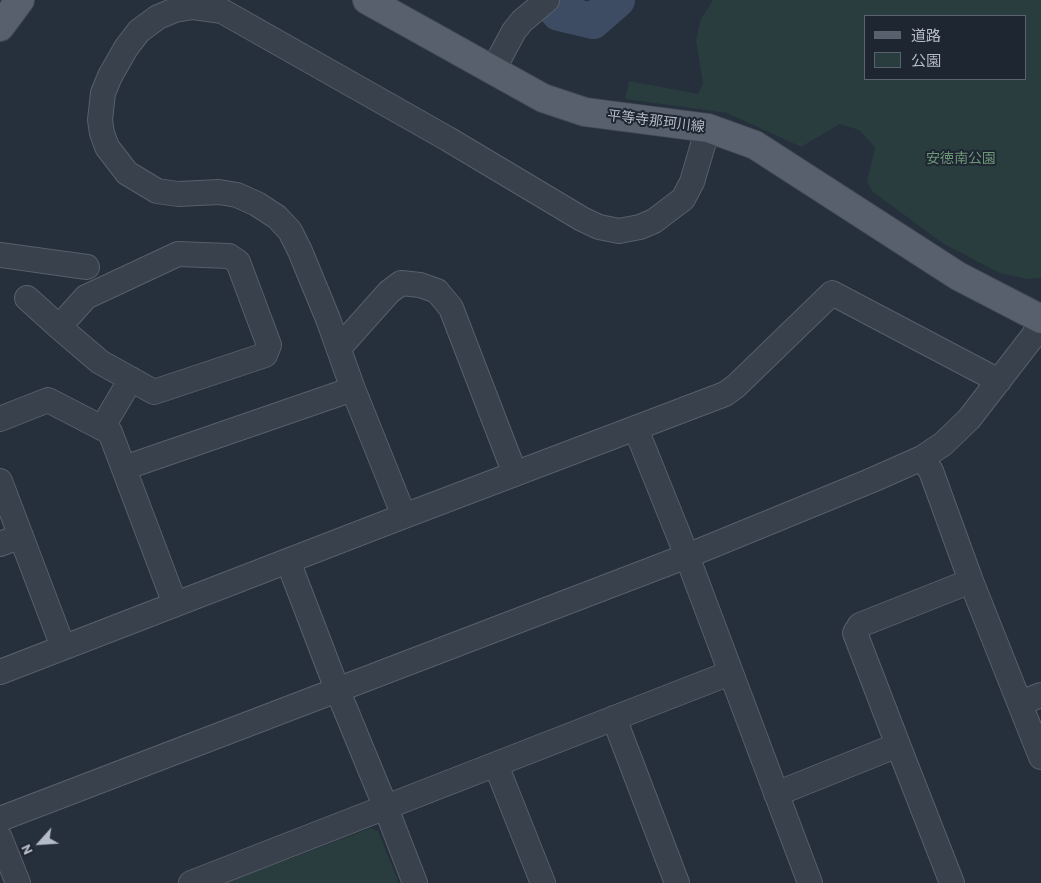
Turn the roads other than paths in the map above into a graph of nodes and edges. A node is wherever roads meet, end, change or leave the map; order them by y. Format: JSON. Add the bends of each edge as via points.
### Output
{"nodes":[{"id":1,"x":20,"y":0,"type":"edge"},
{"id":2,"x":367,"y":0,"type":"edge"},
{"id":3,"x":547,"y":0,"type":"edge"},
{"id":4,"x":0,"y":27,"type":"edge"},
{"id":5,"x":493,"y":70,"type":"junction"},
{"id":6,"x":708,"y":128,"type":"junction"},
{"id":7,"x":0,"y":255,"type":"edge"},
{"id":8,"x":88,"y":267,"type":"dead end"},
{"id":9,"x":27,"y":298,"type":"dead end"},
{"id":10,"x":1041,"y":319,"type":"edge"},
{"id":11,"x":59,"y":327,"type":"junction"},
{"id":12,"x":339,"y":348,"type":"junction"},
{"id":13,"x":131,"y":379,"type":"junction"},
{"id":14,"x":999,"y":381,"type":"junction"},
{"id":15,"x":353,"y":389,"type":"junction"},
{"id":16,"x":0,"y":419,"type":"edge"},
{"id":17,"x":102,"y":428,"type":"junction"},
{"id":18,"x":636,"y":429,"type":"junction"},
{"id":19,"x":922,"y":458,"type":"junction"},
{"id":20,"x":124,"y":468,"type":"junction"},
{"id":21,"x":515,"y":474,"type":"junction"},
{"id":22,"x":0,"y":481,"type":"edge"},
{"id":23,"x":404,"y":516,"type":"junction"},
{"id":24,"x":10,"y":540,"type":"edge"},
{"id":25,"x":687,"y":556,"type":"junction"},
{"id":26,"x":288,"y":561,"type":"junction"},
{"id":27,"x":971,"y":581,"type":"junction"},
{"id":28,"x":175,"y":604,"type":"junction"},
{"id":29,"x":63,"y":647,"type":"junction"},
{"id":30,"x":0,"y":672,"type":"edge"},
{"id":31,"x":730,"y":673,"type":"junction"},
{"id":32,"x":337,"y":689,"type":"junction"},
{"id":33,"x":1030,"y":699,"type":"edge"},
{"id":34,"x":614,"y":718,"type":"junction"},
{"id":35,"x":898,"y":745,"type":"junction"},
{"id":36,"x":1041,"y":757,"type":"edge"},
{"id":37,"x":496,"y":765,"type":"junction"},
{"id":38,"x":776,"y":794,"type":"junction"},
{"id":39,"x":386,"y":808,"type":"junction"},
{"id":40,"x":0,"y":819,"type":"edge"},
{"id":41,"x":0,"y":838,"type":"edge"},
{"id":42,"x":18,"y":883,"type":"edge"},
{"id":43,"x":191,"y":883,"type":"edge"},
{"id":44,"x":415,"y":883,"type":"edge"},
{"id":45,"x":543,"y":883,"type":"edge"},
{"id":46,"x":677,"y":883,"type":"edge"},
{"id":47,"x":810,"y":883,"type":"edge"},
{"id":48,"x":952,"y":883,"type":"edge"}],
"edges":[{"from":1,"to":4,"type":"main road"},
{"from":2,"to":5,"type":"main road","name":"平等寺那珂川線"},
{"from":3,"to":5,"type":"street","via":[[514,31]]},
{"from":5,"to":6,"type":"main road","name":"平等寺那珂川線","via":[[543,98],[584,112]]},
{"from":6,"to":10,"type":"main road","name":"平等寺那珂川線","via":[[755,145],[958,276]]},
{"from":6,"to":12,"type":"street","via":[[692,182],[682,199],[654,221],[619,231],[582,219],[222,11],[193,7],[158,17],[126,48],[103,93],[100,120],[107,147],[127,173],[157,191],[178,194],[220,192],[257,204],[276,217],[290,231],[300,251]]},
{"from":7,"to":8,"type":"street"},
{"from":9,"to":11,"type":"street"},
{"from":10,"to":14,"type":"street","via":[[1034,335]]},
{"from":11,"to":13,"type":"street","via":[[100,362]]},
{"from":11,"to":13,"type":"street","via":[[86,297],[178,254],[229,256],[238,262],[269,345],[264,355],[154,392]]},
{"from":12,"to":15,"type":"street"},
{"from":12,"to":21,"type":"street","via":[[388,292],[400,283],[437,290],[451,308]]},
{"from":13,"to":17,"type":"street"},
{"from":14,"to":18,"type":"street","via":[[832,293],[725,394]]},
{"from":14,"to":19,"type":"street","via":[[968,419],[943,444]]},
{"from":15,"to":20,"type":"street"},
{"from":15,"to":23,"type":"street"},
{"from":16,"to":17,"type":"street","via":[[48,400]]},
{"from":17,"to":20,"type":"street","via":[[110,432]]},
{"from":18,"to":21,"type":"street"},
{"from":18,"to":25,"type":"street"},
{"from":19,"to":25,"type":"street"},
{"from":19,"to":27,"type":"street","via":[[931,471]]},
{"from":20,"to":28,"type":"street"},
{"from":21,"to":23,"type":"street"},
{"from":22,"to":24,"type":"street"},
{"from":23,"to":26,"type":"street"},
{"from":24,"to":29,"type":"street"},
{"from":25,"to":31,"type":"street"},
{"from":25,"to":32,"type":"street"},
{"from":26,"to":28,"type":"street"},
{"from":26,"to":32,"type":"street"},
{"from":27,"to":33,"type":"street"},
{"from":27,"to":35,"type":"street","via":[[860,625],[855,634]]},
{"from":28,"to":29,"type":"street"},
{"from":29,"to":30,"type":"street"},
{"from":31,"to":34,"type":"street"},
{"from":31,"to":38,"type":"street"},
{"from":32,"to":39,"type":"street"},
{"from":32,"to":40,"type":"street"},
{"from":33,"to":36,"type":"street"},
{"from":34,"to":37,"type":"street"},
{"from":34,"to":46,"type":"street"},
{"from":35,"to":38,"type":"street"},
{"from":35,"to":48,"type":"street"},
{"from":37,"to":39,"type":"street"},
{"from":37,"to":45,"type":"street"},
{"from":38,"to":47,"type":"street"},
{"from":39,"to":43,"type":"street"},
{"from":39,"to":44,"type":"street"},
{"from":41,"to":42,"type":"street"}]}
